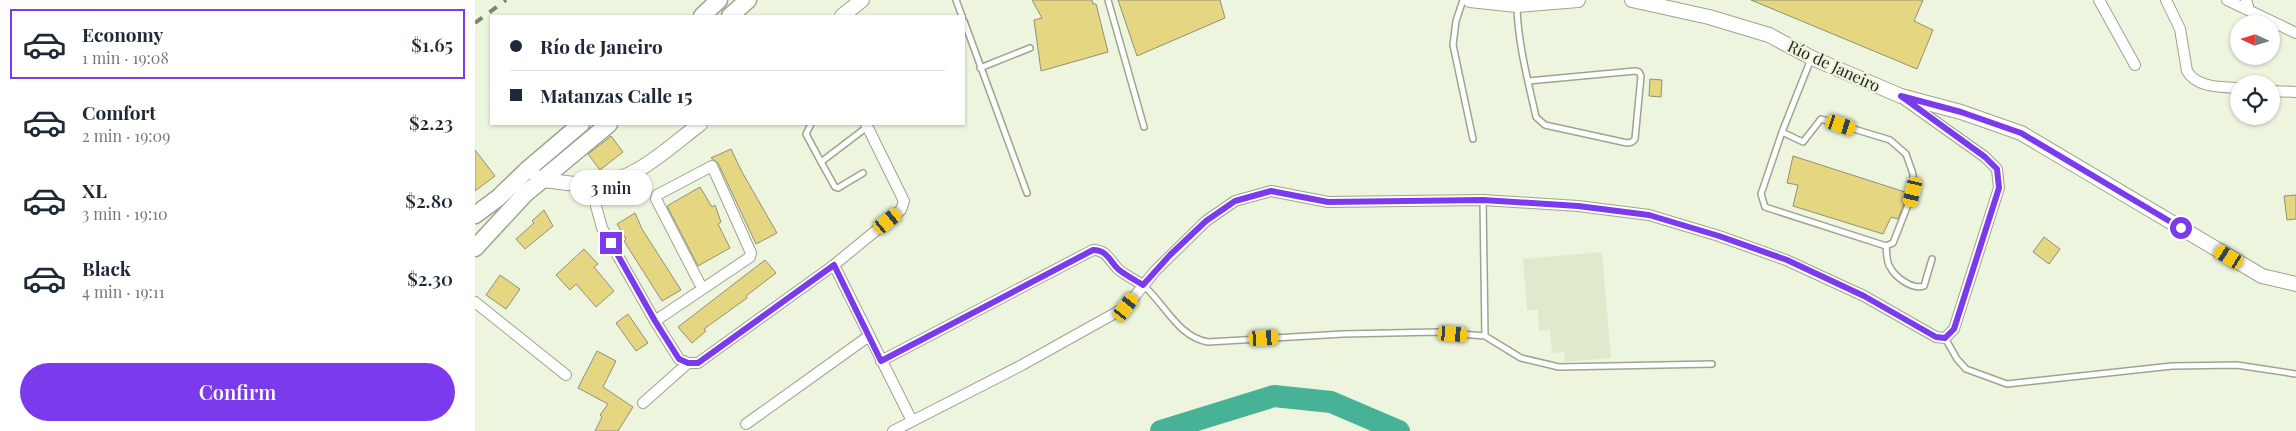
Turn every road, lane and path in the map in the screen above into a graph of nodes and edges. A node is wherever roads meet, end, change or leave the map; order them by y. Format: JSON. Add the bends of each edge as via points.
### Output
{"nodes":[{"id":1,"x":719,"y":0,"type":"edge"},
{"id":2,"x":748,"y":0,"type":"edge"},
{"id":3,"x":862,"y":0,"type":"edge"},
{"id":4,"x":956,"y":0,"type":"edge"},
{"id":5,"x":1108,"y":0,"type":"edge"},
{"id":6,"x":1463,"y":0,"type":"edge"},
{"id":7,"x":1470,"y":0,"type":"edge"},
{"id":8,"x":1578,"y":0,"type":"edge"},
{"id":9,"x":1632,"y":0,"type":"edge"},
{"id":10,"x":2099,"y":0,"type":"edge"},
{"id":11,"x":2165,"y":0,"type":"edge"},
{"id":12,"x":2227,"y":0,"type":"edge"},
{"id":13,"x":1517,"y":5,"type":"junction"},
{"id":14,"x":2246,"y":5,"type":"edge"},
{"id":15,"x":703,"y":15,"type":"edge"},
{"id":16,"x":731,"y":15,"type":"edge"},
{"id":17,"x":843,"y":15,"type":"edge"},
{"id":18,"x":962,"y":15,"type":"edge"},
{"id":19,"x":965,"y":24,"type":"edge"},
{"id":20,"x":2296,"y":33,"type":"edge"},
{"id":21,"x":1031,"y":48,"type":"dead end"},
{"id":22,"x":1812,"y":58,"type":"junction"},
{"id":23,"x":2135,"y":65,"type":"dead end"},
{"id":24,"x":980,"y":68,"type":"junction"},
{"id":25,"x":1528,"y":81,"type":"junction"},
{"id":26,"x":2230,"y":87,"type":"edge"},
{"id":27,"x":2280,"y":91,"type":"edge"},
{"id":28,"x":2296,"y":92,"type":"edge"},
{"id":29,"x":1901,"y":96,"type":"junction"},
{"id":30,"x":580,"y":125,"type":"edge"},
{"id":31,"x":608,"y":125,"type":"edge"},
{"id":32,"x":699,"y":125,"type":"edge"},
{"id":33,"x":810,"y":125,"type":"edge"},
{"id":34,"x":867,"y":125,"type":"edge"},
{"id":35,"x":1145,"y":127,"type":"dead end"},
{"id":36,"x":1782,"y":132,"type":"junction"},
{"id":37,"x":1473,"y":139,"type":"dead end"},
{"id":38,"x":821,"y":162,"type":"junction"},
{"id":39,"x":528,"y":169,"type":"junction"},
{"id":40,"x":863,"y":173,"type":"dead end"},
{"id":41,"x":541,"y":180,"type":"junction"},
{"id":42,"x":594,"y":184,"type":"junction"},
{"id":43,"x":1027,"y":193,"type":"dead end"},
{"id":44,"x":1483,"y":200,"type":"junction"},
{"id":45,"x":476,"y":214,"type":"edge"},
{"id":46,"x":1886,"y":246,"type":"junction"},
{"id":47,"x":475,"y":248,"type":"edge"},
{"id":48,"x":1932,"y":259,"type":"dead end"},
{"id":49,"x":834,"y":265,"type":"junction"},
{"id":50,"x":2296,"y":284,"type":"edge"},
{"id":51,"x":1143,"y":285,"type":"junction"},
{"id":52,"x":703,"y":288,"type":"junction"},
{"id":53,"x":475,"y":302,"type":"edge"},
{"id":54,"x":655,"y":321,"type":"junction"},
{"id":55,"x":869,"y":336,"type":"junction"},
{"id":56,"x":1485,"y":336,"type":"junction"},
{"id":57,"x":1945,"y":338,"type":"junction"},
{"id":58,"x":881,"y":361,"type":"junction"},
{"id":59,"x":688,"y":363,"type":"junction"},
{"id":60,"x":1712,"y":364,"type":"dead end"},
{"id":61,"x":2296,"y":374,"type":"edge"},
{"id":62,"x":566,"y":375,"type":"dead end"},
{"id":63,"x":643,"y":403,"type":"dead end"},
{"id":64,"x":912,"y":421,"type":"junction"},
{"id":65,"x":746,"y":424,"type":"dead end"},
{"id":66,"x":893,"y":431,"type":"edge"}],
"edges":[{"from":1,"to":15,"type":"main road"},
{"from":2,"to":16,"type":"main road"},
{"from":3,"to":17,"type":"street"},
{"from":4,"to":18,"type":"lane"},
{"from":5,"to":35,"type":"lane"},
{"from":6,"to":37,"type":"lane","via":[[1453,45]]},
{"from":7,"to":13,"type":"street"},
{"from":8,"to":13,"type":"street"},
{"from":9,"to":22,"type":"street","name":"Río de Janeiro","via":[[1709,17],[1769,35]]},
{"from":10,"to":23,"type":"street"},
{"from":11,"to":26,"type":"street","via":[[2180,29],[2187,71],[2200,83]]},
{"from":12,"to":14,"type":"street"},
{"from":13,"to":25,"type":"lane","via":[[1518,33]]},
{"from":14,"to":20,"type":"street"},
{"from":19,"to":24,"type":"lane"},
{"from":21,"to":24,"type":"lane"},
{"from":22,"to":29,"type":"street","name":"Río de Janeiro"},
{"from":22,"to":36,"type":"lane"},
{"from":24,"to":43,"type":"lane"},
{"from":25,"to":25,"type":"lane","via":[[1639,72],[1635,139],[1627,143],[1545,125],[1536,117]]},
{"from":27,"to":28,"type":"street"},
{"from":29,"to":50,"type":"street","name":"Río de Janeiro","via":[[2021,133],[2262,276]]},
{"from":29,"to":57,"type":"street","via":[[1997,169],[1999,188],[1954,329]]},
{"from":30,"to":39,"type":"main road"},
{"from":31,"to":41,"type":"main road"},
{"from":32,"to":42,"type":"street","via":[[638,170],[616,180]]},
{"from":33,"to":38,"type":"lane","via":[[806,134]]},
{"from":34,"to":38,"type":"lane"},
{"from":34,"to":49,"type":"street","via":[[904,201],[901,210]]},
{"from":36,"to":46,"type":"lane","via":[[1761,194],[1765,207]]},
{"from":36,"to":46,"type":"lane","via":[[1803,142],[1821,119],[1890,140],[1901,149],[1911,166],[1913,192],[1896,240]]},
{"from":38,"to":40,"type":"lane","via":[[838,188]]},
{"from":39,"to":41,"type":"street"},
{"from":39,"to":45,"type":"main road"},
{"from":41,"to":42,"type":"street"},
{"from":41,"to":47,"type":"main road"},
{"from":42,"to":54,"type":"street","via":[[602,228]]},
{"from":44,"to":51,"type":"street","via":[[1328,202],[1271,191],[1235,201],[1206,221]]},
{"from":44,"to":56,"type":"lane"},
{"from":44,"to":57,"type":"street","via":[[1578,206],[1649,215],[1787,260],[1864,296],[1936,337]]},
{"from":46,"to":48,"type":"lane","via":[[1889,266],[1910,285],[1923,286]]},
{"from":49,"to":55,"type":"street"},
{"from":49,"to":59,"type":"street","via":[[698,363]]},
{"from":51,"to":56,"type":"lane","via":[[1156,296],[1186,334],[1208,342],[1343,334],[1437,332]]},
{"from":51,"to":58,"type":"street","via":[[1118,269],[1106,254],[1093,250]]},
{"from":51,"to":64,"type":"street","via":[[1126,307]]},
{"from":52,"to":52,"type":"street","via":[[656,199],[657,195],[712,166],[751,252],[750,256]]},
{"from":52,"to":54,"type":"street"},
{"from":53,"to":62,"type":"street"},
{"from":54,"to":59,"type":"street","via":[[679,359]]},
{"from":55,"to":58,"type":"street"},
{"from":55,"to":65,"type":"street"},
{"from":56,"to":60,"type":"lane","via":[[1521,358],[1559,367]]},
{"from":57,"to":61,"type":"lane","via":[[1966,369],[2007,384],[2172,366],[2237,365]]},
{"from":58,"to":64,"type":"street"},
{"from":59,"to":63,"type":"street"},
{"from":64,"to":66,"type":"street"}]}
